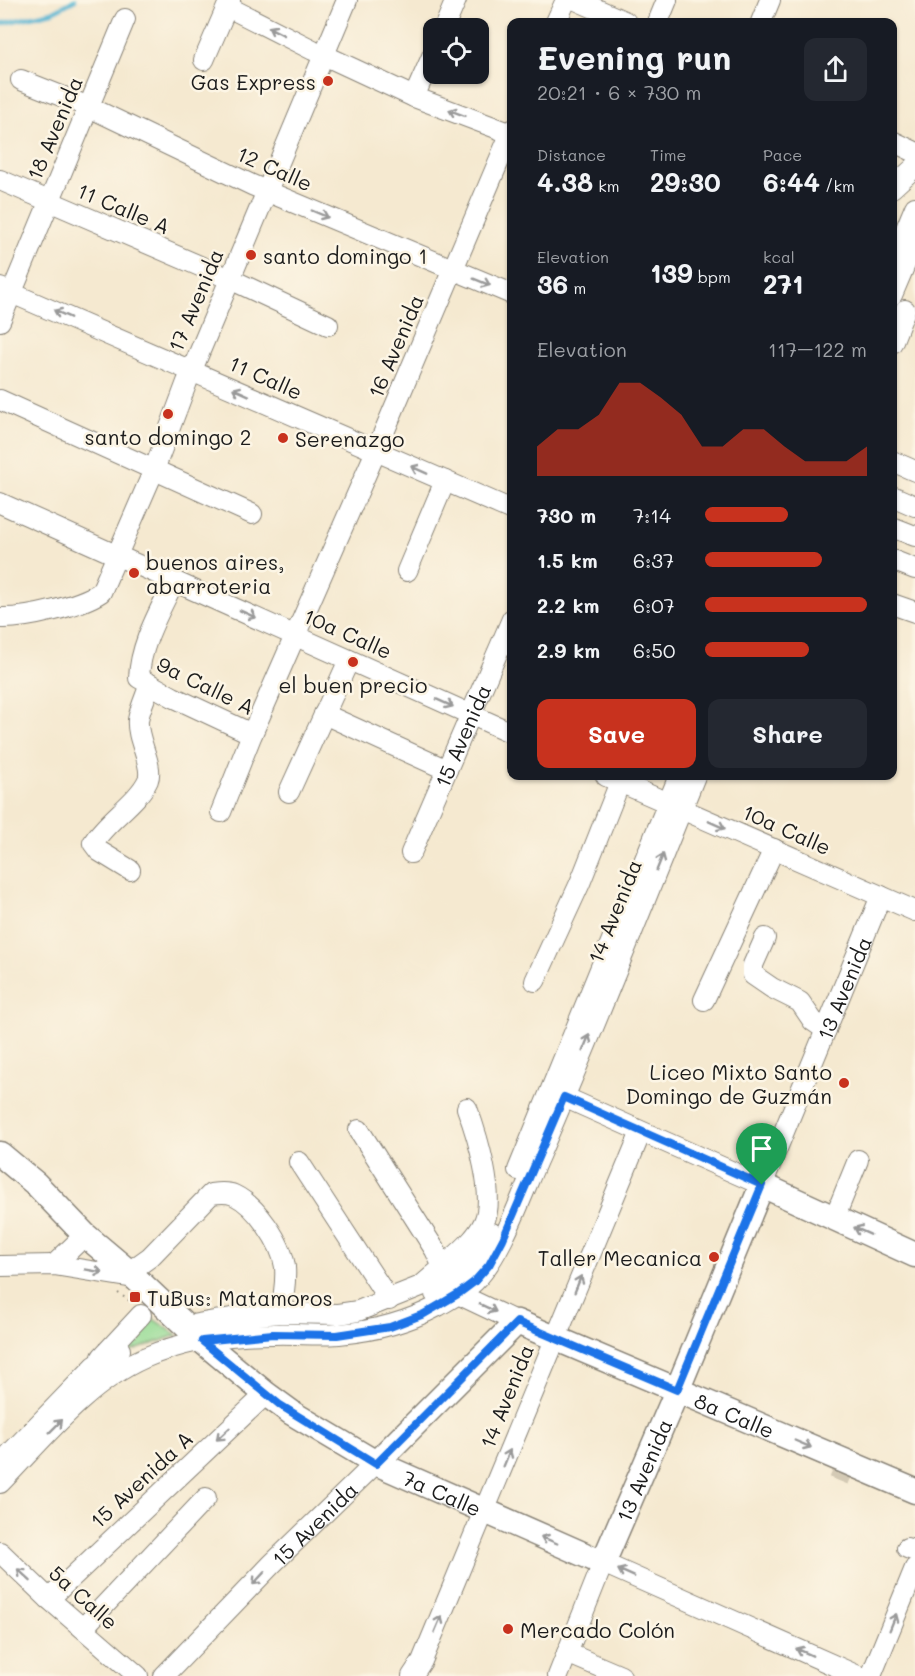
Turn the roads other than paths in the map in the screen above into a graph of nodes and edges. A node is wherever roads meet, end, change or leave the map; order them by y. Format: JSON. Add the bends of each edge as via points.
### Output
{"nodes":[{"id":1,"x":346,"y":0,"type":"edge"},
{"id":2,"x":456,"y":0,"type":"edge"},
{"id":3,"x":566,"y":0,"type":"edge"},
{"id":4,"x":576,"y":0,"type":"edge"},
{"id":5,"x":667,"y":0,"type":"edge"},
{"id":6,"x":770,"y":0,"type":"edge"},
{"id":7,"x":229,"y":3,"type":"edge"},
{"id":8,"x":448,"y":18,"type":"edge"},
{"id":9,"x":558,"y":18,"type":"edge"},
{"id":10,"x":617,"y":18,"type":"edge"},
{"id":11,"x":660,"y":18,"type":"edge"},
{"id":12,"x":763,"y":18,"type":"edge"},
{"id":13,"x":125,"y":19,"type":"dead end"},
{"id":14,"x":324,"y":56,"type":"junction"},
{"id":15,"x":204,"y":60,"type":"dead end"},
{"id":16,"x":423,"y":77,"type":"edge"},
{"id":17,"x":21,"y":80,"type":"dead end"},
{"id":18,"x":414,"y":97,"type":"junction"},
{"id":19,"x":89,"y":107,"type":"junction"},
{"id":20,"x":507,"y":131,"type":"edge"},
{"id":21,"x":507,"y":142,"type":"edge"},
{"id":22,"x":897,"y":143,"type":"edge"},
{"id":23,"x":915,"y":152,"type":"edge"},
{"id":24,"x":915,"y":167,"type":"edge"},
{"id":25,"x":0,"y":180,"type":"edge"},
{"id":26,"x":897,"y":183,"type":"edge"},
{"id":27,"x":266,"y":191,"type":"junction"},
{"id":28,"x":49,"y":202,"type":"junction"},
{"id":29,"x":915,"y":207,"type":"edge"},
{"id":30,"x":915,"y":240,"type":"edge"},
{"id":31,"x":897,"y":249,"type":"edge"},
{"id":32,"x":453,"y":270,"type":"junction"},
{"id":33,"x":230,"y":279,"type":"junction"},
{"id":34,"x":897,"y":283,"type":"edge"},
{"id":35,"x":6,"y":290,"type":"edge"},
{"id":36,"x":507,"y":292,"type":"edge"},
{"id":37,"x":904,"y":310,"type":"edge"},
{"id":38,"x":0,"y":321,"type":"edge"},
{"id":39,"x":328,"y":325,"type":"dead end"},
{"id":40,"x":897,"y":329,"type":"edge"},
{"id":41,"x":191,"y":370,"type":"junction"},
{"id":42,"x":0,"y":400,"type":"edge"},
{"id":43,"x":376,"y":451,"type":"junction"},
{"id":44,"x":897,"y":462,"type":"edge"},
{"id":45,"x":154,"y":470,"type":"junction"},
{"id":46,"x":915,"y":471,"type":"edge"},
{"id":47,"x":445,"y":481,"type":"junction"},
{"id":48,"x":897,"y":498,"type":"edge"},
{"id":49,"x":0,"y":503,"type":"edge"},
{"id":50,"x":915,"y":506,"type":"edge"},
{"id":51,"x":507,"y":508,"type":"edge"},
{"id":52,"x":252,"y":514,"type":"dead end"},
{"id":53,"x":897,"y":529,"type":"edge"},
{"id":54,"x":915,"y":536,"type":"edge"},
{"id":55,"x":118,"y":556,"type":"junction"},
{"id":56,"x":897,"y":562,"type":"edge"},
{"id":57,"x":915,"y":570,"type":"edge"},
{"id":58,"x":407,"y":571,"type":"dead end"},
{"id":59,"x":174,"y":581,"type":"junction"},
{"id":60,"x":897,"y":606,"type":"edge"},
{"id":61,"x":915,"y":612,"type":"edge"},
{"id":62,"x":0,"y":618,"type":"edge"},
{"id":63,"x":507,"y":631,"type":"edge"},
{"id":64,"x":296,"y":636,"type":"junction"},
{"id":65,"x":349,"y":660,"type":"junction"},
{"id":66,"x":144,"y":681,"type":"junction"},
{"id":67,"x":324,"y":714,"type":"junction"},
{"id":68,"x":471,"y":714,"type":"junction"},
{"id":69,"x":507,"y":731,"type":"edge"},
{"id":70,"x":252,"y":734,"type":"junction"},
{"id":71,"x":447,"y":770,"type":"junction"},
{"id":72,"x":613,"y":780,"type":"edge"},
{"id":73,"x":615,"y":780,"type":"edge"},
{"id":74,"x":678,"y":780,"type":"edge"},
{"id":75,"x":692,"y":780,"type":"edge"},
{"id":76,"x":289,"y":792,"type":"dead end"},
{"id":77,"x":675,"y":806,"type":"junction"},
{"id":78,"x":221,"y":812,"type":"dead end"},
{"id":79,"x":774,"y":849,"type":"junction"},
{"id":80,"x":411,"y":853,"type":"dead end"},
{"id":81,"x":130,"y":870,"type":"dead end"},
{"id":82,"x":881,"y":896,"type":"junction"},
{"id":83,"x":915,"y":911,"type":"edge"},
{"id":84,"x":765,"y":938,"type":"dead end"},
{"id":85,"x":535,"y":981,"type":"dead end"},
{"id":86,"x":704,"y":1000,"type":"dead end"},
{"id":87,"x":826,"y":1030,"type":"junction"},
{"id":88,"x":564,"y":1097,"type":"junction"},
{"id":89,"x":467,"y":1108,"type":"dead end"},
{"id":90,"x":359,"y":1130,"type":"dead end"},
{"id":91,"x":641,"y":1132,"type":"junction"},
{"id":92,"x":0,"y":1154,"type":"edge"},
{"id":93,"x":858,"y":1160,"type":"dead end"},
{"id":94,"x":299,"y":1162,"type":"dead end"},
{"id":95,"x":762,"y":1185,"type":"junction"},
{"id":96,"x":834,"y":1219,"type":"junction"},
{"id":97,"x":85,"y":1235,"type":"junction"},
{"id":98,"x":915,"y":1255,"type":"edge"},
{"id":99,"x":54,"y":1265,"type":"junction"},
{"id":100,"x":0,"y":1266,"type":"edge"},
{"id":101,"x":443,"y":1267,"type":"junction"},
{"id":102,"x":132,"y":1275,"type":"junction"},
{"id":103,"x":458,"y":1294,"type":"junction"},
{"id":104,"x":389,"y":1300,"type":"junction"},
{"id":105,"x":280,"y":1313,"type":"junction"},
{"id":106,"x":141,"y":1315,"type":"dead end"},
{"id":107,"x":517,"y":1322,"type":"junction"},
{"id":108,"x":193,"y":1332,"type":"junction"},
{"id":109,"x":556,"y":1338,"type":"junction"},
{"id":110,"x":120,"y":1350,"type":"dead end"},
{"id":111,"x":95,"y":1366,"type":"junction"},
{"id":112,"x":677,"y":1390,"type":"junction"},
{"id":113,"x":266,"y":1394,"type":"junction"},
{"id":114,"x":0,"y":1464,"type":"edge"},
{"id":115,"x":376,"y":1464,"type":"junction"},
{"id":116,"x":0,"y":1483,"type":"edge"},
{"id":117,"x":915,"y":1491,"type":"edge"},
{"id":118,"x":206,"y":1498,"type":"dead end"},
{"id":119,"x":484,"y":1512,"type":"junction"},
{"id":120,"x":0,"y":1552,"type":"edge"},
{"id":121,"x":603,"y":1563,"type":"junction"},
{"id":122,"x":915,"y":1568,"type":"edge"},
{"id":123,"x":49,"y":1599,"type":"junction"},
{"id":124,"x":83,"y":1628,"type":"junction"},
{"id":125,"x":567,"y":1653,"type":"junction"},
{"id":126,"x":138,"y":1676,"type":"edge"},
{"id":127,"x":164,"y":1676,"type":"edge"},
{"id":128,"x":412,"y":1676,"type":"edge"},
{"id":129,"x":558,"y":1676,"type":"edge"},
{"id":130,"x":621,"y":1676,"type":"edge"},
{"id":131,"x":858,"y":1676,"type":"edge"},
{"id":132,"x":871,"y":1676,"type":"edge"}],
"edges":[{"from":1,"to":14,"type":"street","name":"17 Avenida"},
{"from":2,"to":8,"type":"street"},
{"from":3,"to":9,"type":"street"},
{"from":4,"to":10,"type":"street"},
{"from":5,"to":11,"type":"street"},
{"from":6,"to":12,"type":"street"},
{"from":14,"to":7,"type":"street","one_way":true},
{"from":7,"to":15,"type":"street"},
{"from":13,"to":19,"type":"street","name":"18 Avenida"},
{"from":14,"to":18,"type":"street"},
{"from":14,"to":27,"type":"street","name":"17 Avenida"},
{"from":16,"to":18,"type":"street"},
{"from":17,"to":19,"type":"street","name":"12 Calle"},
{"from":20,"to":18,"type":"street","one_way":true},
{"from":19,"to":27,"type":"street","name":"12 Calle"},
{"from":19,"to":28,"type":"street","name":"18 Avenida"},
{"from":21,"to":32,"type":"street","name":"16 Avenida"},
{"from":22,"to":23,"type":"street"},
{"from":24,"to":26,"type":"street"},
{"from":25,"to":28,"type":"street","name":"11 Calle A"},
{"from":27,"to":32,"type":"street","name":"12 Calle","one_way":true},
{"from":27,"to":33,"type":"street","name":"17 Avenida"},
{"from":28,"to":33,"type":"street","name":"11 Calle A"},
{"from":28,"to":35,"type":"street","name":"18 Avenida"},
{"from":29,"to":31,"type":"street"},
{"from":30,"to":34,"type":"street"},
{"from":32,"to":36,"type":"street","name":"12 Calle","one_way":true},
{"from":32,"to":43,"type":"street","name":"16 Avenida"},
{"from":33,"to":39,"type":"street","name":"11 Calle A"},
{"from":33,"to":41,"type":"street","name":"17 Avenida"},
{"from":35,"to":38,"type":"street","name":"18 Avenida"},
{"from":41,"to":35,"type":"street","name":"11 Calle","one_way":true},
{"from":37,"to":40,"type":"street"},
{"from":43,"to":41,"type":"street","name":"11 Calle","one_way":true},
{"from":41,"to":45,"type":"street","name":"17 Avenida"},
{"from":42,"to":45,"type":"street"},
{"from":47,"to":43,"type":"street","name":"11 Calle","one_way":true},
{"from":43,"to":64,"type":"street","name":"16 Avenida"},
{"from":44,"to":46,"type":"street"},
{"from":45,"to":52,"type":"street"},
{"from":45,"to":55,"type":"street","name":"17 Avenida"},
{"from":47,"to":51,"type":"street","name":"11 Calle"},
{"from":47,"to":58,"type":"street"},
{"from":48,"to":50,"type":"street"},
{"from":49,"to":55,"type":"street","name":"10a Calle"},
{"from":53,"to":54,"type":"street"},
{"from":55,"to":59,"type":"street","name":"10a Calle"},
{"from":55,"to":62,"type":"street","name":"17 Avenida","via":[[101,592],[88,601],[21,617]]},
{"from":56,"to":57,"type":"street"},
{"from":59,"to":64,"type":"street","name":"10a Calle","one_way":true},
{"from":59,"to":66,"type":"street","via":[[139,664]]},
{"from":60,"to":61,"type":"street"},
{"from":63,"to":68,"type":"street","name":"15 Avenida"},
{"from":64,"to":65,"type":"street","name":"10a Calle"},
{"from":64,"to":70,"type":"street","name":"16 Avenida"},
{"from":65,"to":67,"type":"street"},
{"from":65,"to":68,"type":"street","name":"10a Calle","one_way":true},
{"from":66,"to":70,"type":"street","name":"9a Calle A"},
{"from":66,"to":81,"type":"street","via":[[138,720],[148,779],[93,843]]},
{"from":67,"to":71,"type":"street"},
{"from":67,"to":76,"type":"street"},
{"from":68,"to":69,"type":"street","name":"10a Calle"},
{"from":68,"to":71,"type":"street","name":"15 Avenida"},
{"from":70,"to":78,"type":"street","name":"16 Avenida"},
{"from":71,"to":80,"type":"street","name":"15 Avenida"},
{"from":72,"to":85,"type":"street","via":[[580,883]]},
{"from":73,"to":77,"type":"street","name":"10a Calle"},
{"from":74,"to":77,"type":"street","name":"14 Avenida"},
{"from":75,"to":77,"type":"street","name":"14 Avenida"},
{"from":77,"to":79,"type":"street","name":"10a Calle","one_way":true},
{"from":88,"to":77,"type":"street","name":"14 Avenida","one_way":true},
{"from":77,"to":108,"type":"street","via":[[493,1231],[473,1261],[435,1294],[380,1318],[355,1324],[274,1324]]},
{"from":79,"to":82,"type":"street","name":"10a Calle"},
{"from":79,"to":86,"type":"street"},
{"from":82,"to":83,"type":"street","name":"10a Calle"},
{"from":82,"to":87,"type":"street","name":"13 Avenida"},
{"from":84,"to":87,"type":"street","via":[[753,965],[753,975],[800,1002],[813,1021]]},
{"from":87,"to":95,"type":"street","name":"13 Avenida"},
{"from":88,"to":91,"type":"street"},
{"from":88,"to":103,"type":"street","name":"14 Avenida","via":[[503,1239],[489,1265]]},
{"from":89,"to":101,"type":"street","via":[[484,1163],[485,1222]]},
{"from":90,"to":101,"type":"street"},
{"from":91,"to":95,"type":"street"},
{"from":109,"to":91,"type":"street","name":"14 Avenida","one_way":true},
{"from":92,"to":97,"type":"main road","name":"7a Calle","via":[[36,1184]]},
{"from":93,"to":96,"type":"street"},
{"from":94,"to":104,"type":"street"},
{"from":95,"to":96,"type":"main road"},
{"from":95,"to":112,"type":"main road","name":"13 Avenida"},
{"from":98,"to":96,"type":"main road","one_way":true},
{"from":97,"to":99,"type":"street"},
{"from":97,"to":102,"type":"main road","name":"7a Calle"},
{"from":99,"to":100,"type":"street"},
{"from":99,"to":102,"type":"street","one_way":true},
{"from":101,"to":104,"type":"street","via":[[421,1286]]},
{"from":102,"to":105,"type":"street","via":[[211,1194],[234,1195],[258,1214],[273,1234],[285,1267]]},
{"from":102,"to":108,"type":"main road","name":"7a Calle"},
{"from":103,"to":107,"type":"street","name":"8a Calle","one_way":true},
{"from":103,"to":108,"type":"street","name":"14 Avenida","via":[[424,1314],[390,1327],[337,1335]]},
{"from":104,"to":105,"type":"street","via":[[338,1314]]},
{"from":105,"to":108,"type":"street","via":[[237,1317]]},
{"from":106,"to":111,"type":"street"},
{"from":107,"to":109,"type":"main road","name":"8a Calle"},
{"from":107,"to":115,"type":"main road","name":"15 Avenida"},
{"from":108,"to":113,"type":"main road","name":"7a Calle"},
{"from":116,"to":108,"type":"street","one_way":true,"via":[[90,1391]]},
{"from":109,"to":112,"type":"main road","name":"8a Calle"},
{"from":119,"to":109,"type":"street","name":"14 Avenida","one_way":true},
{"from":110,"to":111,"type":"street"},
{"from":111,"to":114,"type":"street"},
{"from":112,"to":117,"type":"main road","name":"8a Calle","one_way":true,"via":[[845,1466]]},
{"from":112,"to":121,"type":"main road","name":"13 Avenida"},
{"from":113,"to":115,"type":"main road","name":"7a Calle"},
{"from":113,"to":123,"type":"street","name":"15 Avenida A","one_way":true},
{"from":115,"to":119,"type":"main road","name":"7a Calle"},
{"from":115,"to":127,"type":"street","name":"15 Avenida","one_way":true},
{"from":118,"to":124,"type":"street"},
{"from":121,"to":119,"type":"main road","name":"7a Calle","one_way":true},
{"from":128,"to":119,"type":"street","name":"14 Avenida","one_way":true,"via":[[422,1661]]},
{"from":123,"to":120,"type":"street","name":"5a Calle","one_way":true},
{"from":121,"to":125,"type":"street","name":"13 Avenida"},
{"from":131,"to":121,"type":"street","name":"7a Calle","one_way":true},
{"from":132,"to":122,"type":"street","one_way":true},
{"from":123,"to":124,"type":"street","name":"5a Calle"},
{"from":124,"to":126,"type":"street","name":"5a Calle"},
{"from":125,"to":129,"type":"street","name":"13 Avenida"},
{"from":125,"to":130,"type":"street"}]}
